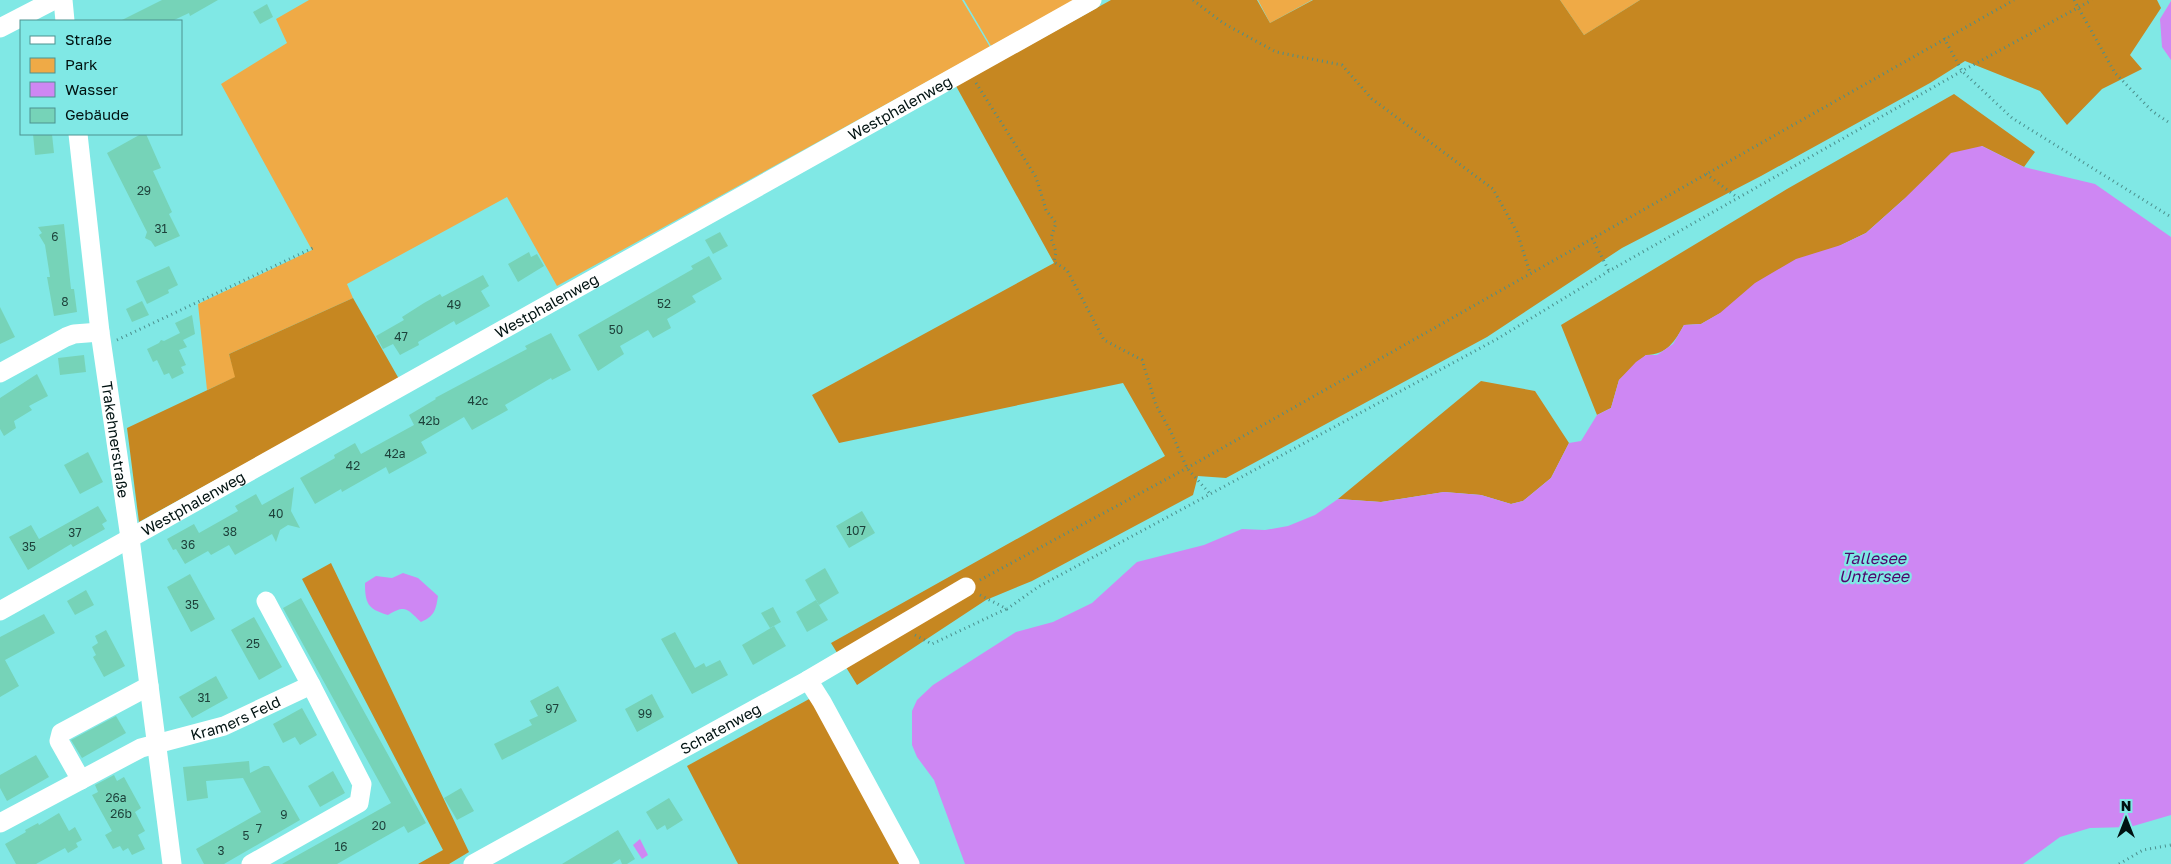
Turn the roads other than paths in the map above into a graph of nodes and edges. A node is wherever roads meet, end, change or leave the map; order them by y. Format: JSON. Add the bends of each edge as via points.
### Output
{"nodes":[{"id":1,"x":54,"y":0,"type":"edge"},
{"id":2,"x":63,"y":0,"type":"edge"},
{"id":3,"x":1092,"y":0,"type":"edge"},
{"id":4,"x":65,"y":20,"type":"edge"},
{"id":5,"x":0,"y":28,"type":"edge"},
{"id":6,"x":78,"y":135,"type":"edge"},
{"id":7,"x":100,"y":338,"type":"junction"},
{"id":8,"x":0,"y":373,"type":"edge"},
{"id":9,"x":130,"y":538,"type":"junction"},
{"id":10,"x":966,"y":587,"type":"road end"},
{"id":11,"x":266,"y":600,"type":"dead end"},
{"id":12,"x":0,"y":611,"type":"edge"},
{"id":13,"x":808,"y":680,"type":"junction"},
{"id":14,"x":311,"y":685,"type":"junction"},
{"id":15,"x":149,"y":686,"type":"junction"},
{"id":16,"x":156,"y":744,"type":"junction"},
{"id":17,"x":81,"y":780,"type":"junction"},
{"id":18,"x":0,"y":823,"type":"edge"},
{"id":19,"x":172,"y":864,"type":"edge"},
{"id":20,"x":250,"y":864,"type":"edge"},
{"id":21,"x":473,"y":864,"type":"edge"},
{"id":22,"x":910,"y":864,"type":"edge"}],
"edges":[{"from":1,"to":5,"type":"street"},
{"from":2,"to":4,"type":"street"},
{"from":3,"to":9,"type":"street","name":"Westphalenweg"},
{"from":6,"to":7,"type":"street","name":"Trakehnerstraße"},
{"from":7,"to":8,"type":"street","via":[[74,334]]},
{"from":7,"to":9,"type":"street","name":"Trakehnerstraße"},
{"from":9,"to":12,"type":"street","name":"Westphalenweg"},
{"from":9,"to":15,"type":"street","name":"Trakehnerstraße"},
{"from":10,"to":13,"type":"street","name":"Schatenweg"},
{"from":11,"to":14,"type":"street"},
{"from":13,"to":21,"type":"street","name":"Schatenweg"},
{"from":13,"to":22,"type":"street"},
{"from":14,"to":16,"type":"street","name":"Kramers Feld","via":[[224,726]]},
{"from":14,"to":20,"type":"street","via":[[362,784],[359,804]]},
{"from":15,"to":16,"type":"street","name":"Trakehnerstraße"},
{"from":15,"to":17,"type":"street","via":[[61,733],[59,741]]},
{"from":16,"to":17,"type":"street","via":[[141,748]]},
{"from":16,"to":19,"type":"street","name":"Trakehnerstraße"},
{"from":17,"to":18,"type":"street"}]}
